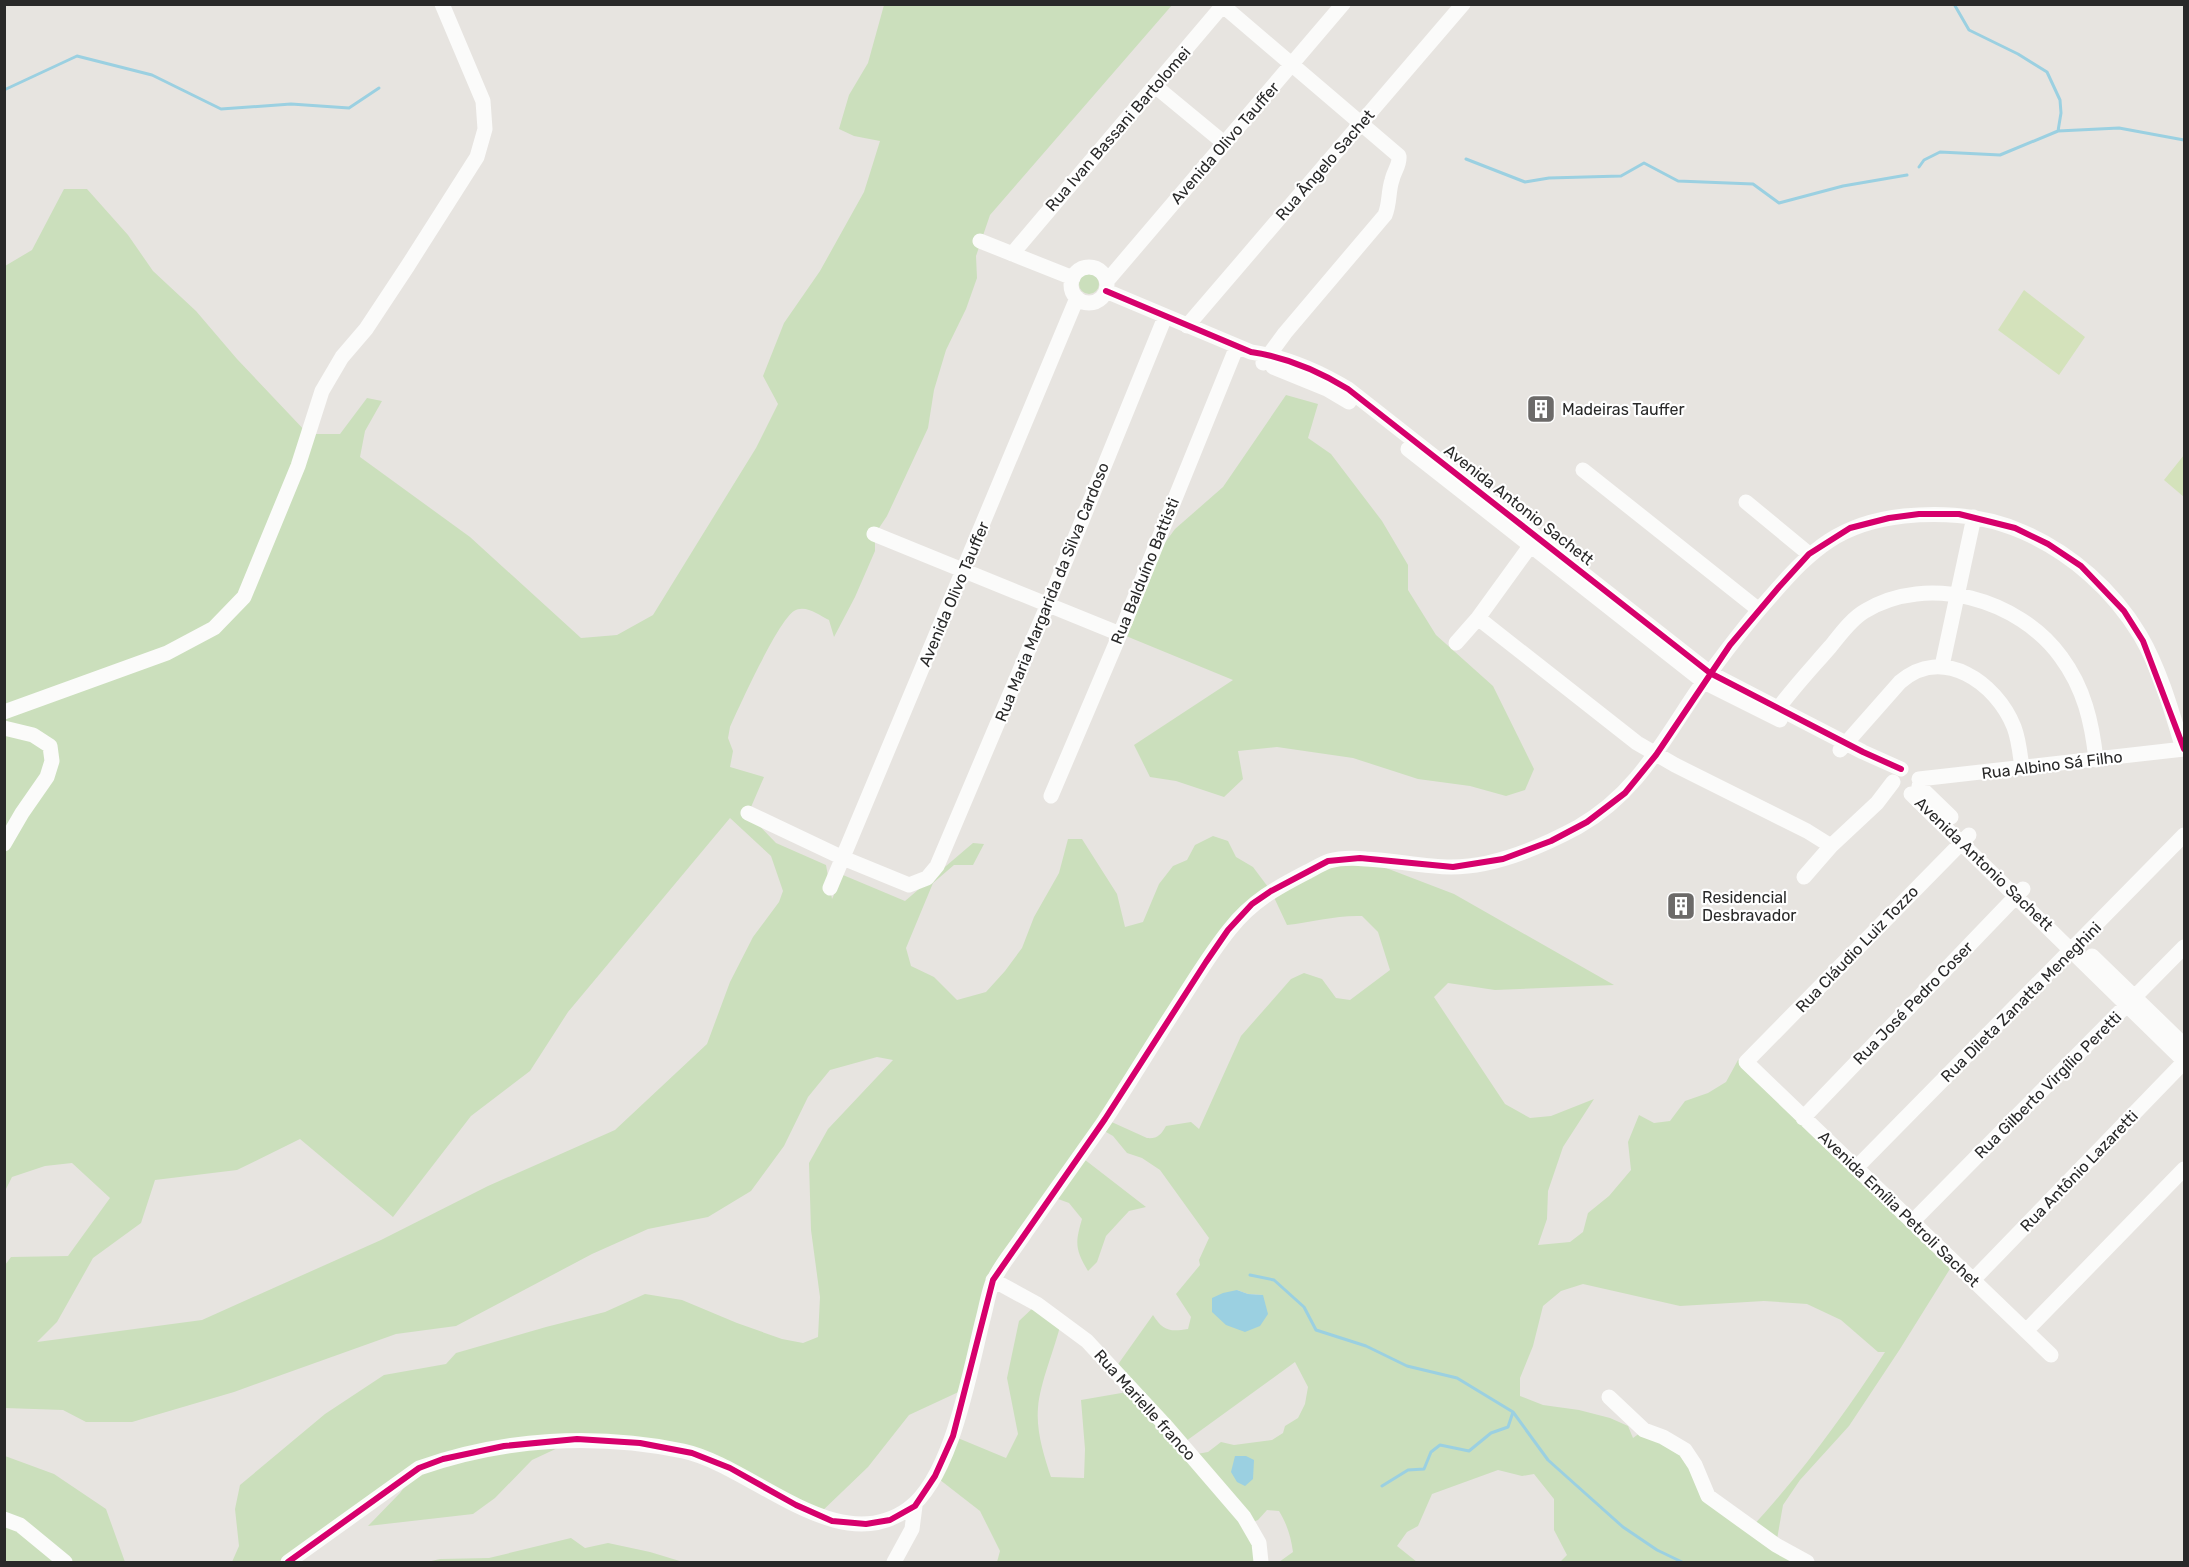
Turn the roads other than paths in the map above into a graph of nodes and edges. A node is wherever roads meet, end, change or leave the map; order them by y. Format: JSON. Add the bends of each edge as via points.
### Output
{"nodes":[{"id":1,"x":442,"y":4,"type":"edge"},
{"id":2,"x":1343,"y":4,"type":"edge"},
{"id":3,"x":1463,"y":4,"type":"edge"},
{"id":4,"x":1223,"y":5,"type":"edge"},
{"id":5,"x":1291,"y":64,"type":"junction"},
{"id":6,"x":1155,"y":86,"type":"junction"},
{"id":7,"x":1361,"y":123,"type":"junction"},
{"id":8,"x":1224,"y":143,"type":"junction"},
{"id":9,"x":980,"y":241,"type":"dead end"},
{"id":10,"x":1012,"y":254,"type":"junction"},
{"id":11,"x":1073,"y":278,"type":"junction"},
{"id":12,"x":1107,"y":286,"type":"junction"},
{"id":13,"x":1077,"y":298,"type":"junction"},
{"id":14,"x":1165,"y":317,"type":"junction"},
{"id":15,"x":1187,"y":326,"type":"junction"},
{"id":16,"x":1244,"y":349,"type":"junction"},
{"id":17,"x":1266,"y":359,"type":"junction"},
{"id":18,"x":1583,"y":470,"type":"dead end"},
{"id":19,"x":1746,"y":502,"type":"dead end"},
{"id":20,"x":1974,"y":517,"type":"junction"},
{"id":21,"x":874,"y":534,"type":"dead end"},
{"id":22,"x":1534,"y":540,"type":"junction"},
{"id":23,"x":1809,"y":554,"type":"junction"},
{"id":24,"x":965,"y":569,"type":"junction"},
{"id":25,"x":1957,"y":595,"type":"junction"},
{"id":26,"x":1048,"y":604,"type":"junction"},
{"id":27,"x":1759,"y":610,"type":"junction"},
{"id":28,"x":1478,"y":618,"type":"junction"},
{"id":29,"x":1120,"y":634,"type":"junction"},
{"id":30,"x":1456,"y":643,"type":"dead end"},
{"id":31,"x":1942,"y":666,"type":"junction"},
{"id":32,"x":1707,"y":678,"type":"junction"},
{"id":33,"x":4,"y":712,"type":"edge"},
{"id":34,"x":1775,"y":712,"type":"junction"},
{"id":35,"x":4,"y":728,"type":"edge"},
{"id":36,"x":1843,"y":747,"type":"junction"},
{"id":37,"x":2184,"y":749,"type":"edge"},
{"id":38,"x":1656,"y":755,"type":"junction"},
{"id":39,"x":2096,"y":760,"type":"junction"},
{"id":40,"x":2022,"y":768,"type":"junction"},
{"id":41,"x":1896,"y":776,"type":"junction"},
{"id":42,"x":1913,"y":788,"type":"junction"},
{"id":43,"x":1051,"y":796,"type":"dead end"},
{"id":44,"x":1876,"y":803,"type":"junction"},
{"id":45,"x":748,"y":813,"type":"dead end"},
{"id":46,"x":2184,"y":835,"type":"edge"},
{"id":47,"x":1965,"y":838,"type":"junction"},
{"id":48,"x":4,"y":844,"type":"edge"},
{"id":49,"x":1831,"y":846,"type":"junction"},
{"id":50,"x":843,"y":858,"type":"junction"},
{"id":51,"x":1804,"y":877,"type":"dead end"},
{"id":52,"x":830,"y":888,"type":"dead end"},
{"id":53,"x":2020,"y":892,"type":"junction"},
{"id":54,"x":2075,"y":946,"type":"junction"},
{"id":55,"x":2184,"y":947,"type":"edge"},
{"id":56,"x":2131,"y":1001,"type":"junction"},
{"id":57,"x":2184,"y":1045,"type":"edge"},
{"id":58,"x":2184,"y":1061,"type":"edge"},
{"id":59,"x":1746,"y":1062,"type":"joint"},
{"id":60,"x":1803,"y":1118,"type":"junction"},
{"id":61,"x":1856,"y":1168,"type":"junction"},
{"id":62,"x":2184,"y":1169,"type":"edge"},
{"id":63,"x":1912,"y":1222,"type":"junction"},
{"id":64,"x":993,"y":1280,"type":"junction"},
{"id":65,"x":1973,"y":1280,"type":"junction"},
{"id":66,"x":2026,"y":1331,"type":"junction"},
{"id":67,"x":2051,"y":1355,"type":"dead end"},
{"id":68,"x":1609,"y":1397,"type":"dead end"},
{"id":69,"x":915,"y":1506,"type":"junction"},
{"id":70,"x":4,"y":1519,"type":"edge"},
{"id":71,"x":65,"y":1563,"type":"edge"},
{"id":72,"x":288,"y":1563,"type":"edge"},
{"id":73,"x":894,"y":1563,"type":"edge"},
{"id":74,"x":1261,"y":1563,"type":"edge"},
{"id":75,"x":1807,"y":1563,"type":"edge"}],
"edges":[{"from":1,"to":33,"type":"street","via":[[483,101],[485,129],[477,157],[322,391],[298,466],[244,597],[214,628],[167,653]]},
{"from":2,"to":5,"type":"street","name":"Avenida Olivo Tauffer"},
{"from":3,"to":7,"type":"street","name":"Rua Ângelo Sachet"},
{"from":4,"to":5,"type":"street"},
{"from":4,"to":6,"type":"street","name":"Rua Ivan Bassani Bartolomei"},
{"from":5,"to":7,"type":"street"},
{"from":5,"to":8,"type":"street","name":"Avenida Olivo Tauffer"},
{"from":6,"to":8,"type":"street"},
{"from":6,"to":10,"type":"street","name":"Rua Ivan Bassani Bartolomei"},
{"from":7,"to":15,"type":"street","name":"Rua Ângelo Sachet"},
{"from":7,"to":17,"type":"street","via":[[1400,156],[1389,207]]},
{"from":8,"to":12,"type":"street","name":"Avenida Olivo Tauffer"},
{"from":9,"to":10,"type":"street"},
{"from":10,"to":11,"type":"street"},
{"from":11,"to":12,"type":"street","via":[[1077,272],[1091,267],[1098,269]]},
{"from":11,"to":13,"type":"street","via":[[1072,289]]},
{"from":12,"to":13,"type":"street","via":[[1103,297],[1091,303]]},
{"from":12,"to":14,"type":"street","name":"Avenida Antonio Sachett"},
{"from":13,"to":24,"type":"street","name":"Avenida Olivo Tauffer"},
{"from":14,"to":15,"type":"street","name":"Avenida Antonio Sachett"},
{"from":14,"to":26,"type":"street","name":"Rua Maria Margarida da Silva Cardoso"},
{"from":15,"to":16,"type":"street","name":"Avenida Antonio Sachett"},
{"from":16,"to":17,"type":"street","name":"Avenida Antonio Sachett"},
{"from":16,"to":29,"type":"street","name":"Rua Balduíno Battisti"},
{"from":17,"to":22,"type":"street","name":"Avenida Antonio Sachett","via":[[1344,398],[1398,434]]},
{"from":18,"to":27,"type":"street"},
{"from":19,"to":23,"type":"street"},
{"from":20,"to":23,"type":"street","via":[[1946,514],[1888,518],[1850,528]]},
{"from":20,"to":25,"type":"street"},
{"from":20,"to":37,"type":"street","via":[[2015,528],[2048,544],[2081,566],[2124,611],[2143,640]]},
{"from":21,"to":24,"type":"street"},
{"from":22,"to":28,"type":"street"},
{"from":22,"to":32,"type":"street","name":"Avenida Antonio Sachett"},
{"from":23,"to":27,"type":"street"},
{"from":24,"to":26,"type":"street"},
{"from":24,"to":50,"type":"street","name":"Avenida Olivo Tauffer"},
{"from":25,"to":31,"type":"street"},
{"from":25,"to":34,"type":"street","via":[[1928,592],[1902,596],[1862,612]]},
{"from":25,"to":39,"type":"street","via":[[1996,607],[2021,621],[2061,657],[2084,696]]},
{"from":26,"to":29,"type":"street"},
{"from":26,"to":50,"type":"street","name":"Rua Maria Margarida da Silva Cardoso","via":[[932,872],[909,885]]},
{"from":27,"to":32,"type":"street"},
{"from":28,"to":30,"type":"street"},
{"from":28,"to":38,"type":"street"},
{"from":29,"to":43,"type":"street","name":"Rua Balduíno Battisti"},
{"from":31,"to":36,"type":"street","via":[[1911,672],[1899,681]]},
{"from":31,"to":40,"type":"street","via":[[1984,684],[1997,698],[2014,727]]},
{"from":32,"to":34,"type":"street","name":"Avenida Antonio Sachett"},
{"from":32,"to":38,"type":"street"},
{"from":34,"to":36,"type":"street","name":"Avenida Antonio Sachett"},
{"from":35,"to":48,"type":"street","via":[[33,735],[50,746],[52,760],[47,777]]},
{"from":36,"to":41,"type":"street","name":"Avenida Antonio Sachett"},
{"from":37,"to":39,"type":"street","name":"Rua Albino Sá Filho"},
{"from":38,"to":49,"type":"street"},
{"from":38,"to":64,"type":"street","via":[[1625,793],[1587,822],[1551,841],[1503,858],[1453,867],[1360,858],[1328,861],[1252,904],[1228,930],[1105,1119]]},
{"from":39,"to":40,"type":"street","name":"Rua Albino Sá Filho"},
{"from":40,"to":42,"type":"street","name":"Rua Albino Sá Filho"},
{"from":41,"to":42,"type":"street","via":[[1895,789]]},
{"from":41,"to":42,"type":"street","name":"Avenida Antonio Sachett","via":[[1906,768],[1915,771]]},
{"from":41,"to":44,"type":"street","name":"Rua Albino Sá Filho"},
{"from":42,"to":44,"type":"street","name":"Rua Albino Sá Filho"},
{"from":42,"to":47,"type":"street","name":"Avenida Antonio Sachett"},
{"from":44,"to":49,"type":"street","name":"Rua Albino Sá Filho"},
{"from":45,"to":50,"type":"street"},
{"from":46,"to":54,"type":"street","name":"Rua Dileta Zanatta Meneghini"},
{"from":47,"to":53,"type":"street","name":"Avenida Antonio Sachett"},
{"from":47,"to":59,"type":"street","name":"Rua Cláudio Luiz Tozzo"},
{"from":49,"to":51,"type":"street","name":"Rua Albino Sá Filho"},
{"from":50,"to":52,"type":"street","name":"Avenida Olivo Tauffer"},
{"from":53,"to":54,"type":"street","name":"Avenida Antonio Sachett"},
{"from":53,"to":60,"type":"street","name":"Rua José Pedro Coser"},
{"from":54,"to":56,"type":"street","name":"Avenida Antonio Sachett"},
{"from":54,"to":61,"type":"street","name":"Rua Dileta Zanatta Meneghini"},
{"from":55,"to":56,"type":"street","name":"Rua Gilberto Virgílio Peretti"},
{"from":56,"to":57,"type":"street","name":"Avenida Antonio Sachett"},
{"from":56,"to":58,"type":"street","name":"Avenida Antonio Sachett"},
{"from":56,"to":63,"type":"street","name":"Rua Gilberto Virgílio Peretti"},
{"from":58,"to":65,"type":"street","name":"Rua Antônio Lazaretti"},
{"from":59,"to":60,"type":"street","name":"Avenida Emília Petroli Sachet"},
{"from":60,"to":61,"type":"street","name":"Avenida Emília Petroli Sachet"},
{"from":61,"to":63,"type":"street","name":"Avenida Emília Petroli Sachet"},
{"from":62,"to":66,"type":"street"},
{"from":63,"to":65,"type":"street","name":"Avenida Emília Petroli Sachet"},
{"from":64,"to":69,"type":"street","via":[[953,1436],[935,1476]]},
{"from":64,"to":74,"type":"street","name":"Rua Marielle franco","via":[[1037,1304],[1087,1341],[1244,1517],[1259,1543]]},
{"from":65,"to":66,"type":"street","name":"Avenida Emília Petroli Sachet"},
{"from":66,"to":67,"type":"street","name":"Avenida Emília Petroli Sachet"},
{"from":68,"to":75,"type":"street","via":[[1644,1430],[1685,1450],[1708,1496]]},
{"from":69,"to":72,"type":"street","via":[[890,1520],[866,1524],[832,1521],[730,1468],[692,1453],[640,1443],[577,1439],[514,1445],[443,1459],[419,1468]]},
{"from":69,"to":73,"type":"street","via":[[912,1529]]},
{"from":70,"to":71,"type":"street","via":[[20,1525]]}]}
